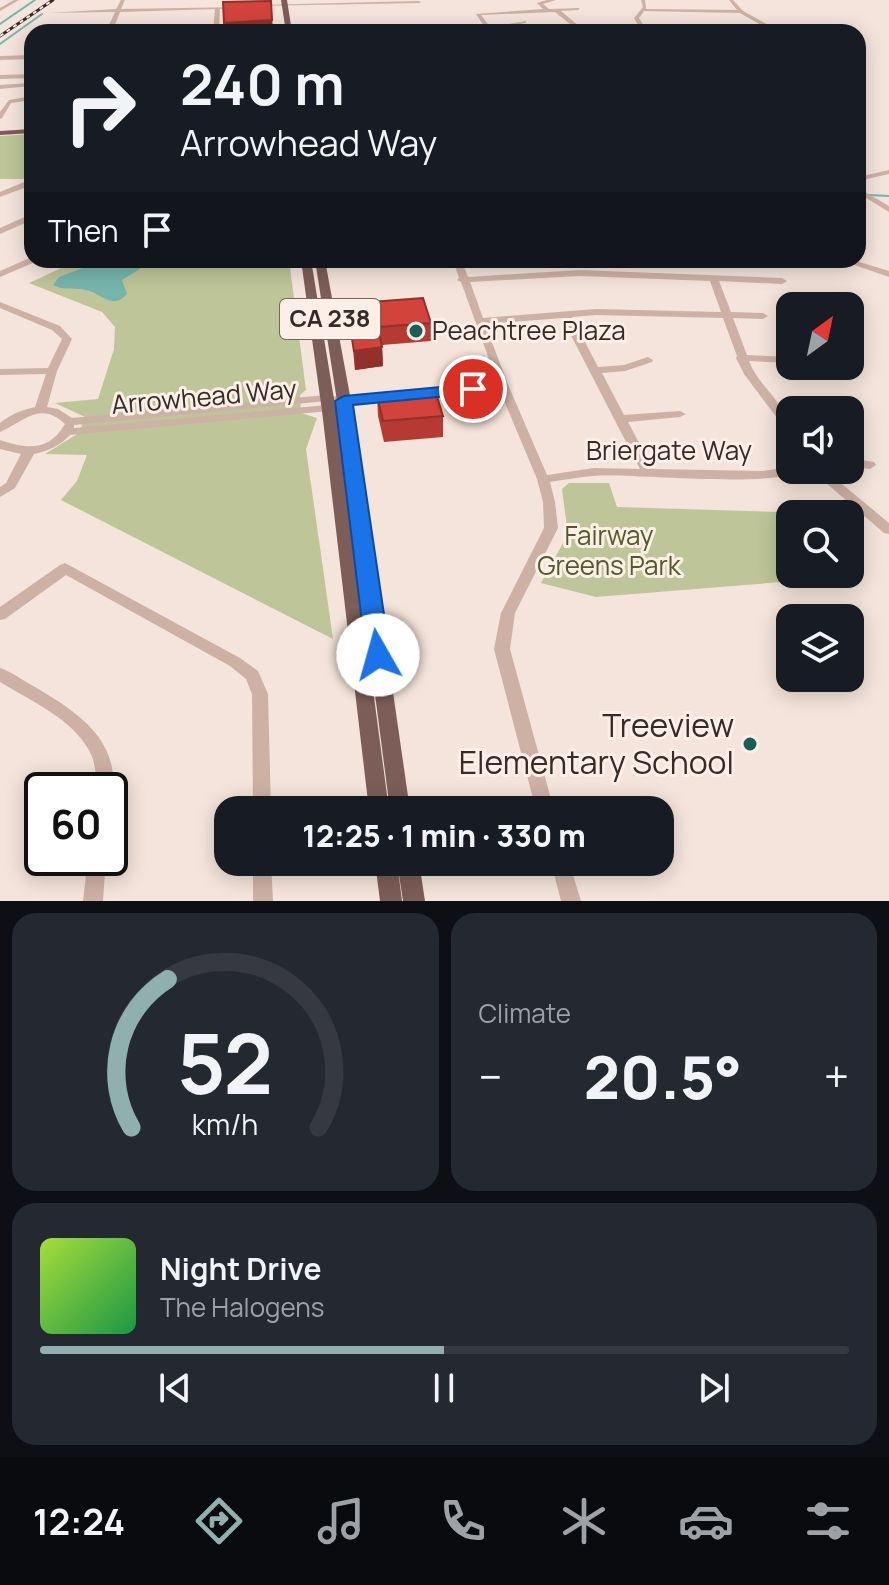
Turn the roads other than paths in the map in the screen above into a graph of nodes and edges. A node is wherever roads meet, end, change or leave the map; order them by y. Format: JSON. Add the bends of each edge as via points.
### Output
{"nodes":[{"id":1,"x":17,"y":0,"type":"edge"},
{"id":2,"x":123,"y":0,"type":"edge"},
{"id":3,"x":554,"y":0,"type":"edge"},
{"id":4,"x":643,"y":0,"type":"edge"},
{"id":5,"x":731,"y":0,"type":"edge"},
{"id":6,"x":276,"y":2,"type":"edge"},
{"id":7,"x":285,"y":2,"type":"edge"},
{"id":8,"x":359,"y":2,"type":"edge"},
{"id":9,"x":419,"y":2,"type":"dead end"},
{"id":10,"x":689,"y":2,"type":"dead end"},
{"id":11,"x":254,"y":6,"type":"edge"},
{"id":12,"x":244,"y":7,"type":"edge"},
{"id":13,"x":1,"y":8,"type":"edge"},
{"id":14,"x":218,"y":8,"type":"junction"},
{"id":15,"x":578,"y":9,"type":"dead end"},
{"id":16,"x":556,"y":10,"type":"junction"},
{"id":17,"x":642,"y":10,"type":"junction"},
{"id":18,"x":118,"y":11,"type":"junction"},
{"id":19,"x":548,"y":11,"type":"junction"},
{"id":20,"x":741,"y":12,"type":"junction"},
{"id":21,"x":51,"y":13,"type":"dead end"},
{"id":22,"x":693,"y":14,"type":"junction"},
{"id":23,"x":112,"y":24,"type":"edge"},
{"id":24,"x":217,"y":24,"type":"edge"},
{"id":25,"x":279,"y":24,"type":"edge"},
{"id":26,"x":288,"y":24,"type":"edge"},
{"id":27,"x":485,"y":24,"type":"edge"},
{"id":28,"x":573,"y":24,"type":"edge"},
{"id":29,"x":640,"y":24,"type":"edge"},
{"id":30,"x":761,"y":24,"type":"edge"},
{"id":31,"x":24,"y":57,"type":"edge"},
{"id":32,"x":0,"y":58,"type":"edge"},
{"id":33,"x":24,"y":76,"type":"edge"},
{"id":34,"x":0,"y":77,"type":"edge"},
{"id":35,"x":9,"y":77,"type":"junction"},
{"id":36,"x":24,"y":85,"type":"edge"},
{"id":37,"x":1,"y":86,"type":"edge"},
{"id":38,"x":24,"y":100,"type":"edge"},
{"id":39,"x":0,"y":117,"type":"edge"},
{"id":40,"x":24,"y":130,"type":"edge"},
{"id":41,"x":0,"y":131,"type":"edge"},
{"id":42,"x":889,"y":172,"type":"edge"},
{"id":43,"x":866,"y":177,"type":"edge"},
{"id":44,"x":24,"y":185,"type":"edge"},
{"id":45,"x":0,"y":195,"type":"edge"},
{"id":46,"x":866,"y":195,"type":"edge"},
{"id":47,"x":889,"y":210,"type":"edge"},
{"id":48,"x":24,"y":220,"type":"edge"},
{"id":49,"x":0,"y":231,"type":"edge"},
{"id":50,"x":24,"y":264,"type":"edge"},
{"id":51,"x":866,"y":267,"type":"edge"},
{"id":52,"x":308,"y":268,"type":"edge"},
{"id":53,"x":321,"y":268,"type":"edge"},
{"id":54,"x":459,"y":268,"type":"edge"},
{"id":55,"x":0,"y":274,"type":"edge"},
{"id":56,"x":889,"y":274,"type":"edge"},
{"id":57,"x":714,"y":279,"type":"junction"},
{"id":58,"x":462,"y":280,"type":"junction"},
{"id":59,"x":782,"y":281,"type":"dead end"},
{"id":60,"x":0,"y":305,"type":"edge"},
{"id":61,"x":565,"y":313,"type":"junction"},
{"id":62,"x":729,"y":315,"type":"junction"},
{"id":63,"x":763,"y":316,"type":"dead end"},
{"id":64,"x":480,"y":321,"type":"junction"},
{"id":65,"x":741,"y":358,"type":"junction"},
{"id":66,"x":776,"y":359,"type":"edge"},
{"id":67,"x":648,"y":360,"type":"dead end"},
{"id":68,"x":594,"y":370,"type":"junction"},
{"id":69,"x":52,"y":371,"type":"junction"},
{"id":70,"x":0,"y":372,"type":"edge"},
{"id":71,"x":504,"y":387,"type":"junction"},
{"id":72,"x":333,"y":402,"type":"junction"},
{"id":73,"x":776,"y":403,"type":"edge"},
{"id":74,"x":40,"y":411,"type":"junction"},
{"id":75,"x":680,"y":414,"type":"dead end"},
{"id":76,"x":621,"y":419,"type":"junction"},
{"id":77,"x":68,"y":427,"type":"junction"},
{"id":78,"x":0,"y":429,"type":"edge"},
{"id":79,"x":0,"y":444,"type":"edge"},
{"id":80,"x":29,"y":451,"type":"junction"},
{"id":81,"x":864,"y":464,"type":"edge"},
{"id":82,"x":870,"y":465,"type":"dead end"},
{"id":83,"x":648,"y":472,"type":"junction"},
{"id":84,"x":776,"y":473,"type":"edge"},
{"id":85,"x":543,"y":479,"type":"junction"},
{"id":86,"x":834,"y":484,"type":"edge"},
{"id":87,"x":0,"y":493,"type":"edge"},
{"id":88,"x":889,"y":530,"type":"edge"},
{"id":89,"x":0,"y":615,"type":"edge"},
{"id":90,"x":0,"y":674,"type":"edge"},
{"id":91,"x":103,"y":772,"type":"edge"},
{"id":92,"x":262,"y":796,"type":"edge"},
{"id":93,"x":377,"y":796,"type":"edge"},
{"id":94,"x":398,"y":796,"type":"edge"},
{"id":95,"x":541,"y":796,"type":"edge"},
{"id":96,"x":95,"y":876,"type":"edge"},
{"id":97,"x":262,"y":876,"type":"edge"},
{"id":98,"x":388,"y":876,"type":"edge"},
{"id":99,"x":410,"y":876,"type":"edge"},
{"id":100,"x":564,"y":876,"type":"edge"},
{"id":101,"x":93,"y":901,"type":"edge"},
{"id":102,"x":263,"y":901,"type":"edge"},
{"id":103,"x":391,"y":901,"type":"edge"},
{"id":104,"x":414,"y":901,"type":"edge"},
{"id":105,"x":571,"y":901,"type":"edge"}],
"edges":[{"from":1,"to":13,"type":"street"},
{"from":2,"to":18,"type":"street"},
{"from":3,"to":19,"type":"street","via":[[539,3]]},
{"from":4,"to":17,"type":"street"},
{"from":5,"to":20,"type":"street"},
{"from":6,"to":7,"type":"street"},
{"from":6,"to":11,"type":"street"},
{"from":6,"to":25,"type":"main road"},
{"from":7,"to":8,"type":"street"},
{"from":7,"to":26,"type":"main road"},
{"from":8,"to":9,"type":"street"},
{"from":10,"to":22,"type":"street"},
{"from":12,"to":14,"type":"street"},
{"from":14,"to":18,"type":"street"},
{"from":14,"to":24,"type":"street"},
{"from":15,"to":16,"type":"street"},
{"from":16,"to":19,"type":"street"},
{"from":16,"to":28,"type":"street"},
{"from":17,"to":22,"type":"street"},
{"from":17,"to":29,"type":"street","via":[[636,18]]},
{"from":18,"to":21,"type":"street"},
{"from":18,"to":23,"type":"street"},
{"from":19,"to":27,"type":"street","via":[[478,14]]},
{"from":20,"to":22,"type":"street"},
{"from":20,"to":30,"type":"street"},
{"from":31,"to":32,"type":"street"},
{"from":33,"to":35,"type":"street"},
{"from":34,"to":35,"type":"street"},
{"from":35,"to":37,"type":"street"},
{"from":36,"to":37,"type":"street"},
{"from":38,"to":39,"type":"street","via":[[10,103]]},
{"from":40,"to":41,"type":"main road"},
{"from":42,"to":43,"type":"street"},
{"from":44,"to":45,"type":"street"},
{"from":46,"to":47,"type":"street"},
{"from":48,"to":49,"type":"street"},
{"from":50,"to":55,"type":"street"},
{"from":51,"to":56,"type":"street"},
{"from":52,"to":72,"type":"main road","number":"CA 238"},
{"from":53,"to":72,"type":"main road","number":"CA 238"},
{"from":54,"to":58,"type":"street"},
{"from":57,"to":58,"type":"street","via":[[579,273]]},
{"from":57,"to":59,"type":"street"},
{"from":57,"to":62,"type":"street"},
{"from":58,"to":64,"type":"street"},
{"from":60,"to":69,"type":"street","via":[[61,331],[67,339],[65,348]]},
{"from":61,"to":62,"type":"street"},
{"from":61,"to":64,"type":"street"},
{"from":61,"to":68,"type":"street"},
{"from":62,"to":63,"type":"street"},
{"from":62,"to":65,"type":"street"},
{"from":64,"to":71,"type":"street"},
{"from":65,"to":66,"type":"street"},
{"from":65,"to":73,"type":"street"},
{"from":67,"to":68,"type":"street"},
{"from":68,"to":76,"type":"street"},
{"from":69,"to":70,"type":"street"},
{"from":69,"to":74,"type":"street"},
{"from":71,"to":72,"type":"street","name":"Arrowhead Way"},
{"from":71,"to":85,"type":"street"},
{"from":72,"to":77,"type":"street","name":"Arrowhead Way"},
{"from":72,"to":93,"type":"main road","number":"CA 238"},
{"from":72,"to":94,"type":"main road","number":"CA 238"},
{"from":74,"to":77,"type":"street","via":[[64,416]]},
{"from":74,"to":78,"type":"street","via":[[12,419]]},
{"from":75,"to":76,"type":"street"},
{"from":76,"to":83,"type":"street"},
{"from":77,"to":80,"type":"street","via":[[52,444]]},
{"from":79,"to":80,"type":"street"},
{"from":80,"to":87,"type":"street","via":[[11,485]]},
{"from":81,"to":82,"type":"street"},
{"from":83,"to":84,"type":"street","name":"Briergate Way"},
{"from":83,"to":85,"type":"street","name":"Briergate Way"},
{"from":85,"to":95,"type":"street","via":[[551,528],[508,613],[502,649]]},
{"from":86,"to":88,"type":"street"},
{"from":89,"to":92,"type":"street","via":[[65,568],[235,662],[252,675],[260,694]]},
{"from":90,"to":91,"type":"street","via":[[83,727],[101,751]]},
{"from":96,"to":101,"type":"street"},
{"from":97,"to":102,"type":"street"},
{"from":98,"to":103,"type":"main road"},
{"from":99,"to":104,"type":"main road"},
{"from":100,"to":105,"type":"street"}]}
